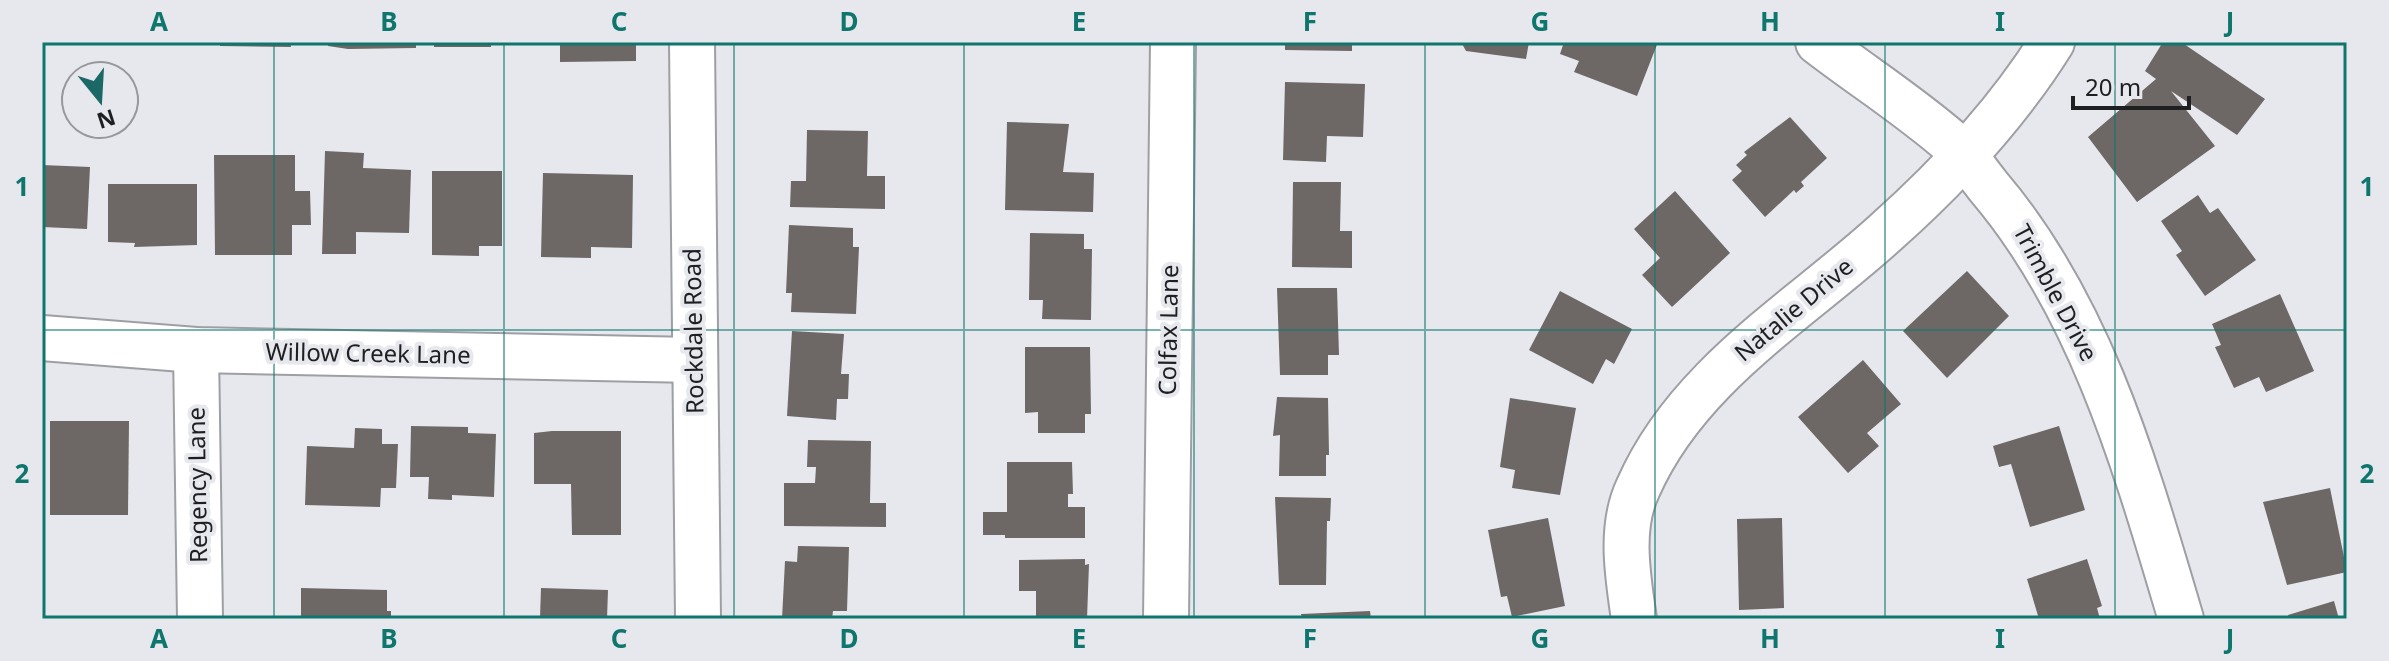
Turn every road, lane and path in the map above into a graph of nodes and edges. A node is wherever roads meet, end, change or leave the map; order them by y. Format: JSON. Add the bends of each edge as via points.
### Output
{"nodes":[{"id":1,"x":692,"y":42,"type":"edge"},
{"id":2,"x":1173,"y":42,"type":"edge"},
{"id":3,"x":1818,"y":42,"type":"edge"},
{"id":4,"x":2052,"y":42,"type":"edge"},
{"id":5,"x":1964,"y":157,"type":"junction"},
{"id":6,"x":42,"y":338,"type":"edge"},
{"id":7,"x":196,"y":350,"type":"junction"},
{"id":8,"x":694,"y":360,"type":"junction"},
{"id":9,"x":200,"y":619,"type":"edge"},
{"id":10,"x":698,"y":619,"type":"edge"},
{"id":11,"x":1166,"y":619,"type":"edge"},
{"id":12,"x":1634,"y":619,"type":"edge"},
{"id":13,"x":2181,"y":619,"type":"edge"}],
"edges":[{"from":1,"to":8,"type":"street","name":"Rockdale Road"},
{"from":2,"to":11,"type":"street","name":"Colfax Lane"},
{"from":3,"to":5,"type":"street","name":"Trimble Drive"},
{"from":4,"to":5,"type":"street","name":"Natalie Drive","via":[[2027,82]]},
{"from":5,"to":12,"type":"street","name":"Natalie Drive","via":[[1885,233],[1719,373],[1674,425],[1636,490],[1625,557]]},
{"from":5,"to":13,"type":"street","name":"Trimble Drive","via":[[2018,221],[2067,302],[2099,373]]},
{"from":6,"to":7,"type":"street","name":"Willow Creek Lane"},
{"from":7,"to":8,"type":"street","name":"Willow Creek Lane"},
{"from":7,"to":9,"type":"street","name":"Regency Lane"},
{"from":8,"to":10,"type":"street","name":"Rockdale Road"}]}
